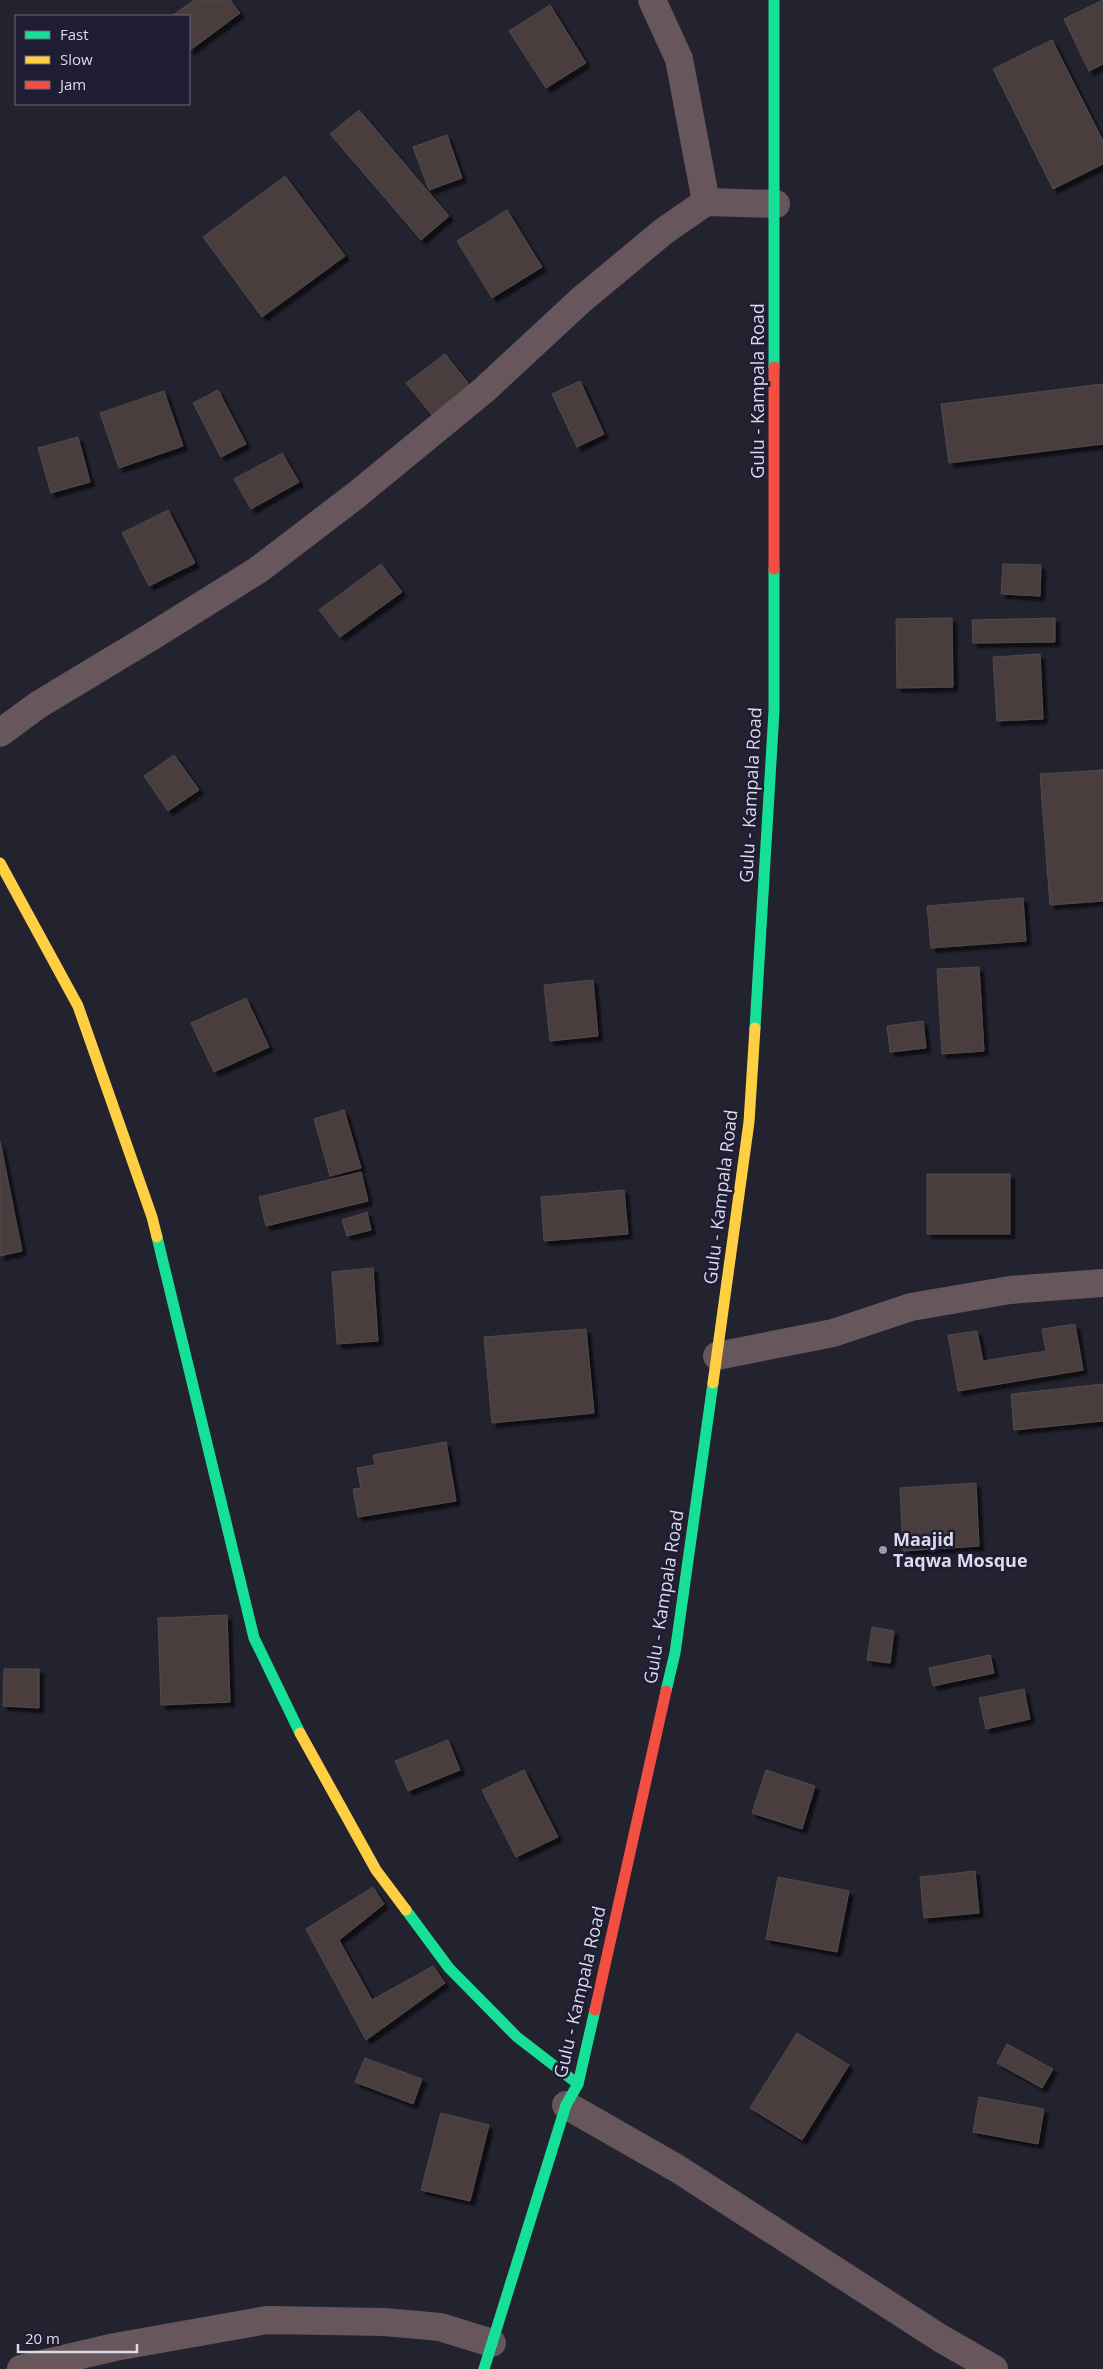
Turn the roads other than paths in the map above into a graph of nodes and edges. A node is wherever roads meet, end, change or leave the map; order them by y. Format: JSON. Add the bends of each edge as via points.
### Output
{"nodes":[{"id":1,"x":652,"y":0,"type":"edge"},
{"id":2,"x":774,"y":0,"type":"edge"},
{"id":3,"x":706,"y":202,"type":"junction"},
{"id":4,"x":776,"y":204,"type":"junction"},
{"id":5,"x":0,"y":733,"type":"edge"},
{"id":6,"x":0,"y":863,"type":"edge"},
{"id":7,"x":1103,"y":1284,"type":"edge"},
{"id":8,"x":717,"y":1356,"type":"junction"},
{"id":9,"x":572,"y":2095,"type":"junction"},
{"id":10,"x":492,"y":2343,"type":"junction"},
{"id":11,"x":21,"y":2369,"type":"edge"},
{"id":12,"x":484,"y":2369,"type":"edge"},
{"id":13,"x":994,"y":2369,"type":"edge"}],
"edges":[{"from":1,"to":3,"type":"street","via":[[679,59]]},
{"from":2,"to":4,"type":"main road","name":"Gulu - Kampala Road"},
{"from":3,"to":4,"type":"street"},
{"from":3,"to":5,"type":"street","via":[[664,231],[582,300],[484,390],[355,496],[258,570],[38,705]]},
{"from":4,"to":8,"type":"main road","name":"Gulu - Kampala Road","via":[[774,711],[749,1122]]},
{"from":6,"to":9,"type":"main road","via":[[78,1006],[152,1217],[254,1638],[310,1754],[376,1870],[449,1968]]},
{"from":7,"to":8,"type":"street","via":[[1010,1290],[911,1307],[833,1333]]},
{"from":8,"to":9,"type":"main road","name":"Gulu - Kampala Road","via":[[675,1653]]},
{"from":9,"to":10,"type":"main road","name":"Gulu - Kampala Road"},
{"from":9,"to":13,"type":"street","via":[[678,2169],[940,2338]]},
{"from":10,"to":11,"type":"street","via":[[440,2327],[384,2322],[268,2320],[116,2347]]},
{"from":10,"to":12,"type":"main road","name":"Gulu - Kampala Road"}]}
